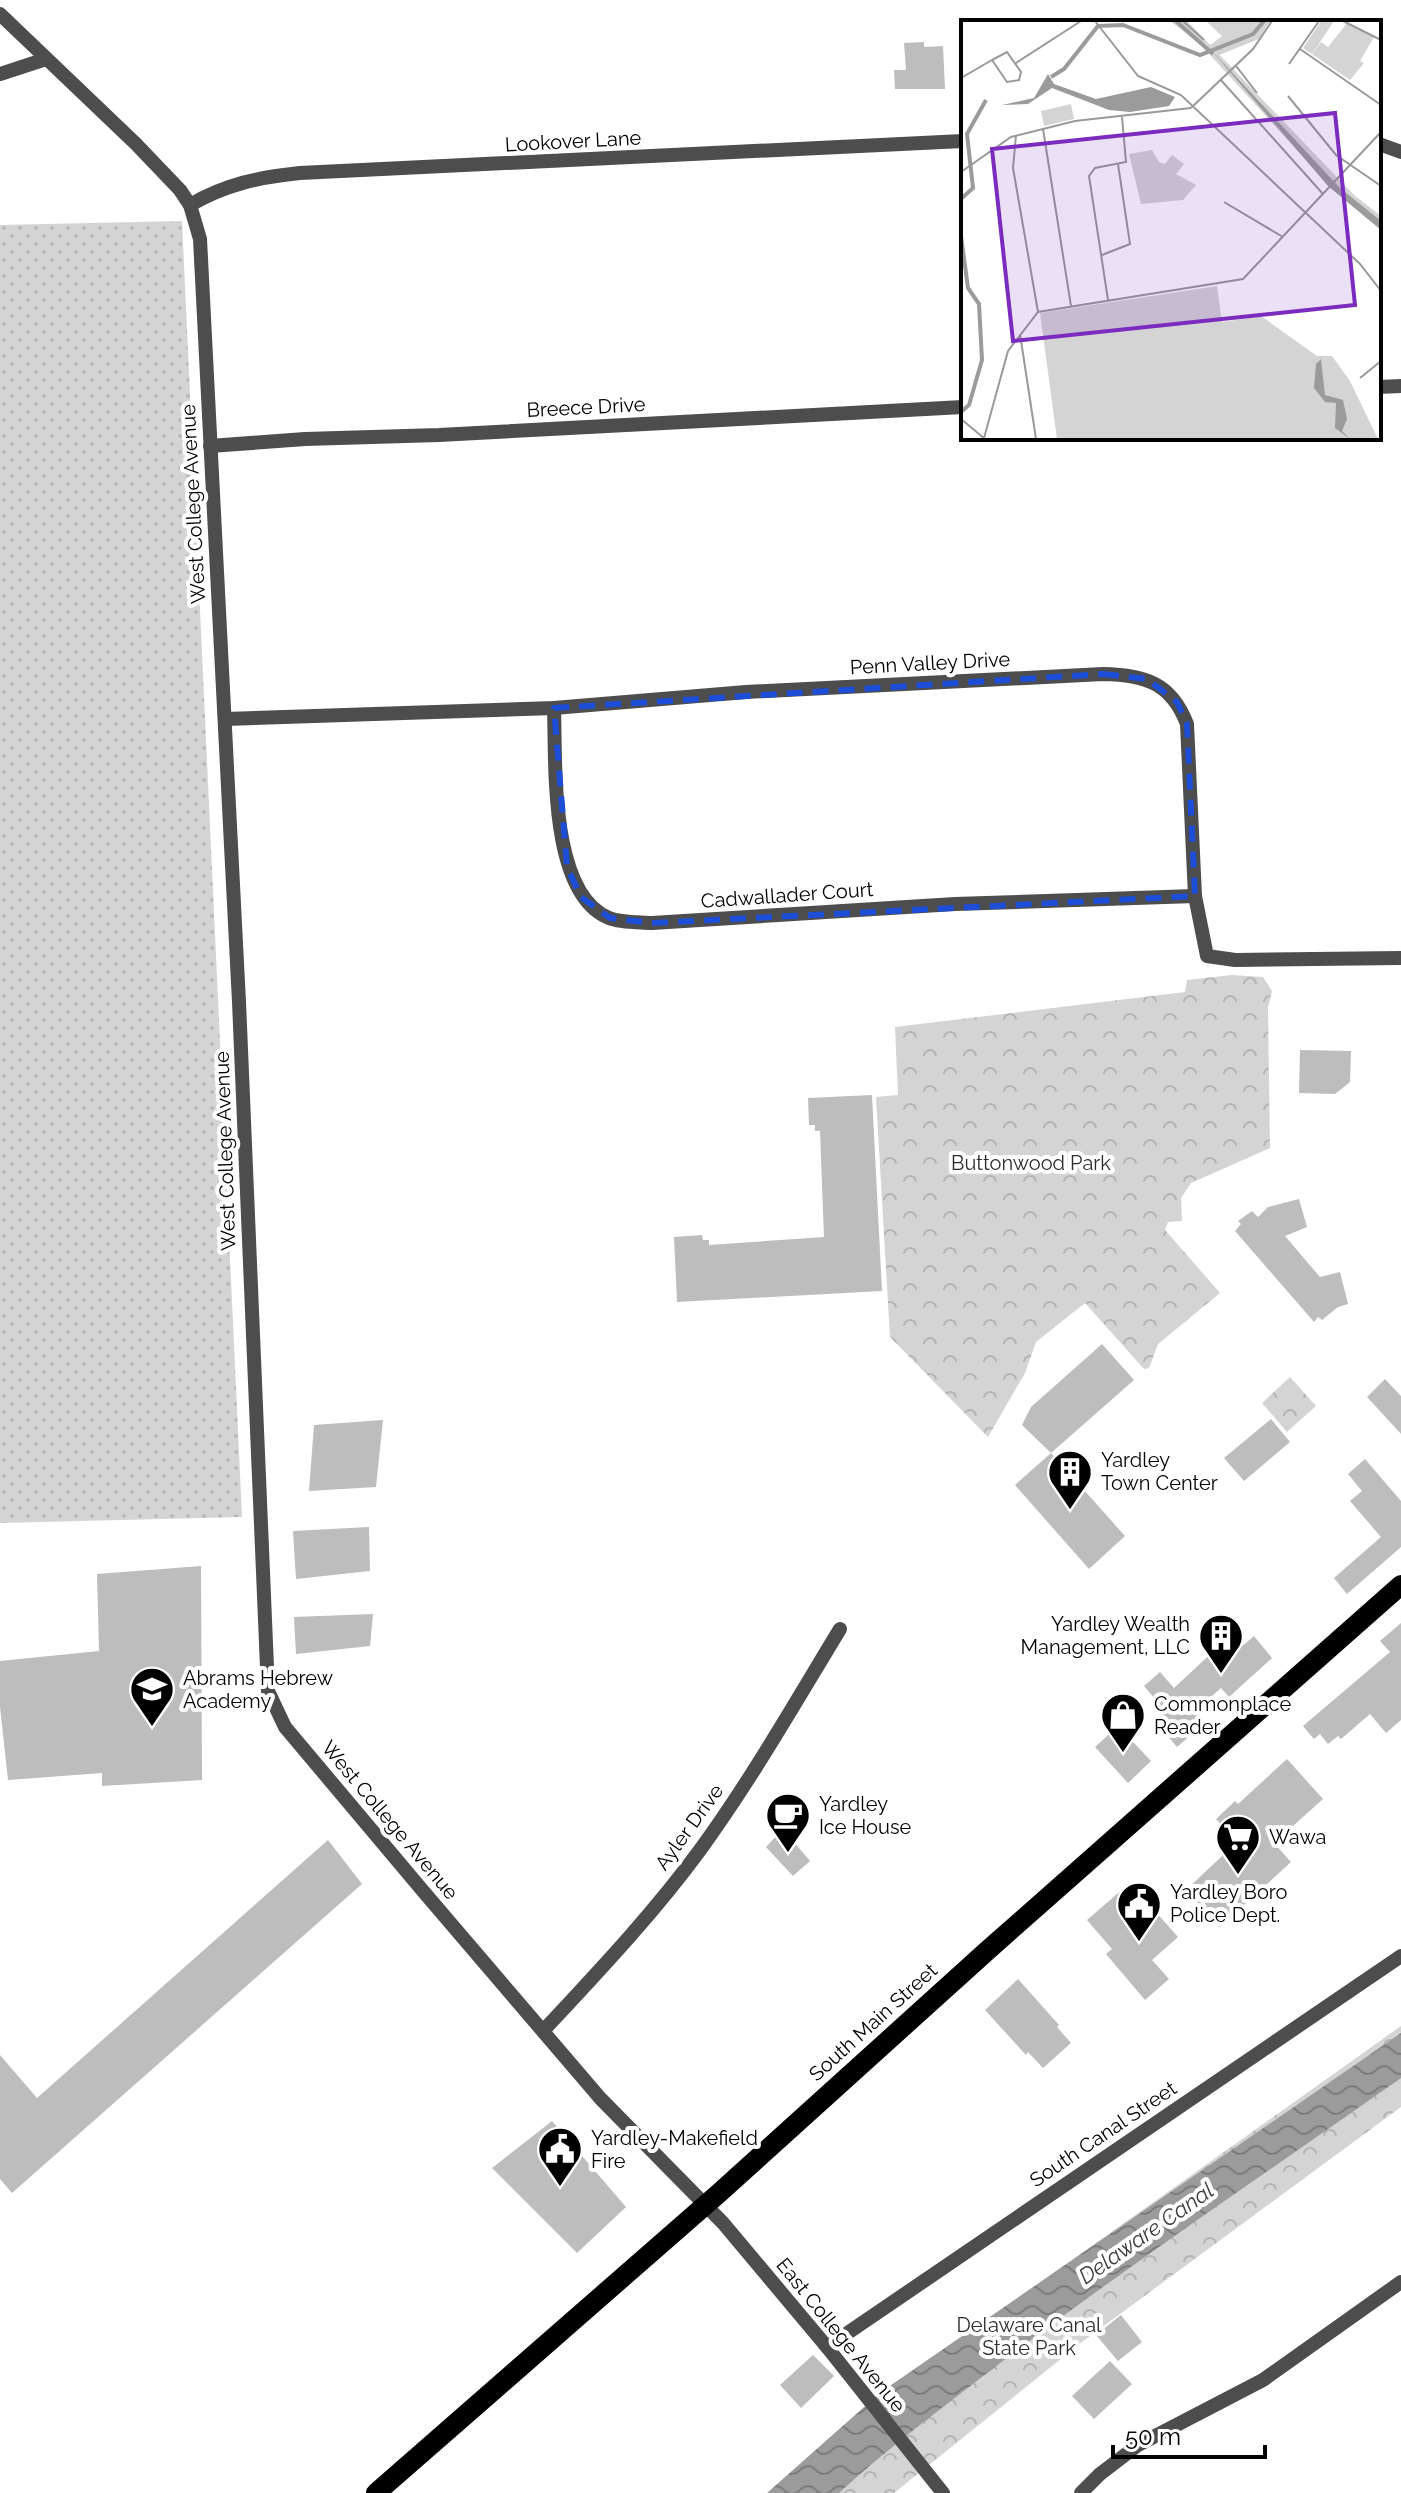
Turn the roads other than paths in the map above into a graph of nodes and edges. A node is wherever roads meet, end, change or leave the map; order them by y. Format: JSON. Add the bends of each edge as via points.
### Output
{"nodes":[{"id":1,"x":0,"y":14,"type":"edge"},
{"id":2,"x":46,"y":59,"type":"junction"},
{"id":3,"x":0,"y":74,"type":"edge"},
{"id":4,"x":961,"y":141,"type":"edge"},
{"id":5,"x":1381,"y":145,"type":"edge"},
{"id":6,"x":1401,"y":152,"type":"edge"},
{"id":7,"x":190,"y":205,"type":"junction"},
{"id":8,"x":1401,"y":386,"type":"edge"},
{"id":9,"x":1381,"y":387,"type":"edge"},
{"id":10,"x":961,"y":407,"type":"edge"},
{"id":11,"x":210,"y":446,"type":"junction"},
{"id":12,"x":554,"y":708,"type":"junction"},
{"id":13,"x":225,"y":719,"type":"junction"},
{"id":14,"x":1195,"y":896,"type":"junction"},
{"id":15,"x":1401,"y":958,"type":"edge"},
{"id":16,"x":1401,"y":1585,"type":"edge"},
{"id":17,"x":840,"y":1629,"type":"dead end"},
{"id":18,"x":1401,"y":1956,"type":"edge"},
{"id":19,"x":544,"y":2030,"type":"junction"},
{"id":20,"x":706,"y":2204,"type":"junction"},
{"id":21,"x":1401,"y":2282,"type":"edge"},
{"id":22,"x":827,"y":2347,"type":"junction"},
{"id":23,"x":376,"y":2493,"type":"edge"},
{"id":24,"x":943,"y":2493,"type":"edge"},
{"id":25,"x":1081,"y":2493,"type":"edge"}],
"edges":[{"from":1,"to":2,"type":"street","name":"West College Avenue"},
{"from":2,"to":3,"type":"street"},
{"from":2,"to":7,"type":"street","name":"West College Avenue","via":[[136,144]]},
{"from":4,"to":7,"type":"street","name":"Lookover Lane","via":[[300,173],[237,182]]},
{"from":5,"to":6,"type":"street"},
{"from":7,"to":11,"type":"street","name":"West College Avenue","via":[[200,239]]},
{"from":8,"to":9,"type":"street"},
{"from":10,"to":11,"type":"street","name":"Breece Drive"},
{"from":11,"to":13,"type":"street","name":"West College Avenue"},
{"from":12,"to":13,"type":"street","name":"Penn Valley Drive"},
{"from":12,"to":14,"type":"street","name":"Cadwallader Court","via":[[567,867],[581,897],[610,918],[652,923]]},
{"from":12,"to":14,"type":"street","name":"Penn Valley Drive","via":[[746,692],[1103,674],[1139,677],[1177,702],[1187,724]]},
{"from":13,"to":19,"type":"street","name":"West College Avenue","via":[[268,1691],[285,1727]]},
{"from":14,"to":15,"type":"street","name":"Penn Valley Drive","via":[[1207,956]]},
{"from":16,"to":20,"type":"main road","name":"South Main Street"},
{"from":17,"to":19,"type":"street","name":"Ayler Drive","via":[[699,1850]]},
{"from":18,"to":22,"type":"street","name":"South Canal Street"},
{"from":19,"to":20,"type":"street","name":"West College Avenue","via":[[600,2098]]},
{"from":20,"to":22,"type":"street","name":"East College Avenue"},
{"from":20,"to":23,"type":"main road","name":"South Main Street"},
{"from":21,"to":25,"type":"street","via":[[1263,2380],[1138,2445]]},
{"from":22,"to":24,"type":"street","name":"East College Avenue"}]}
